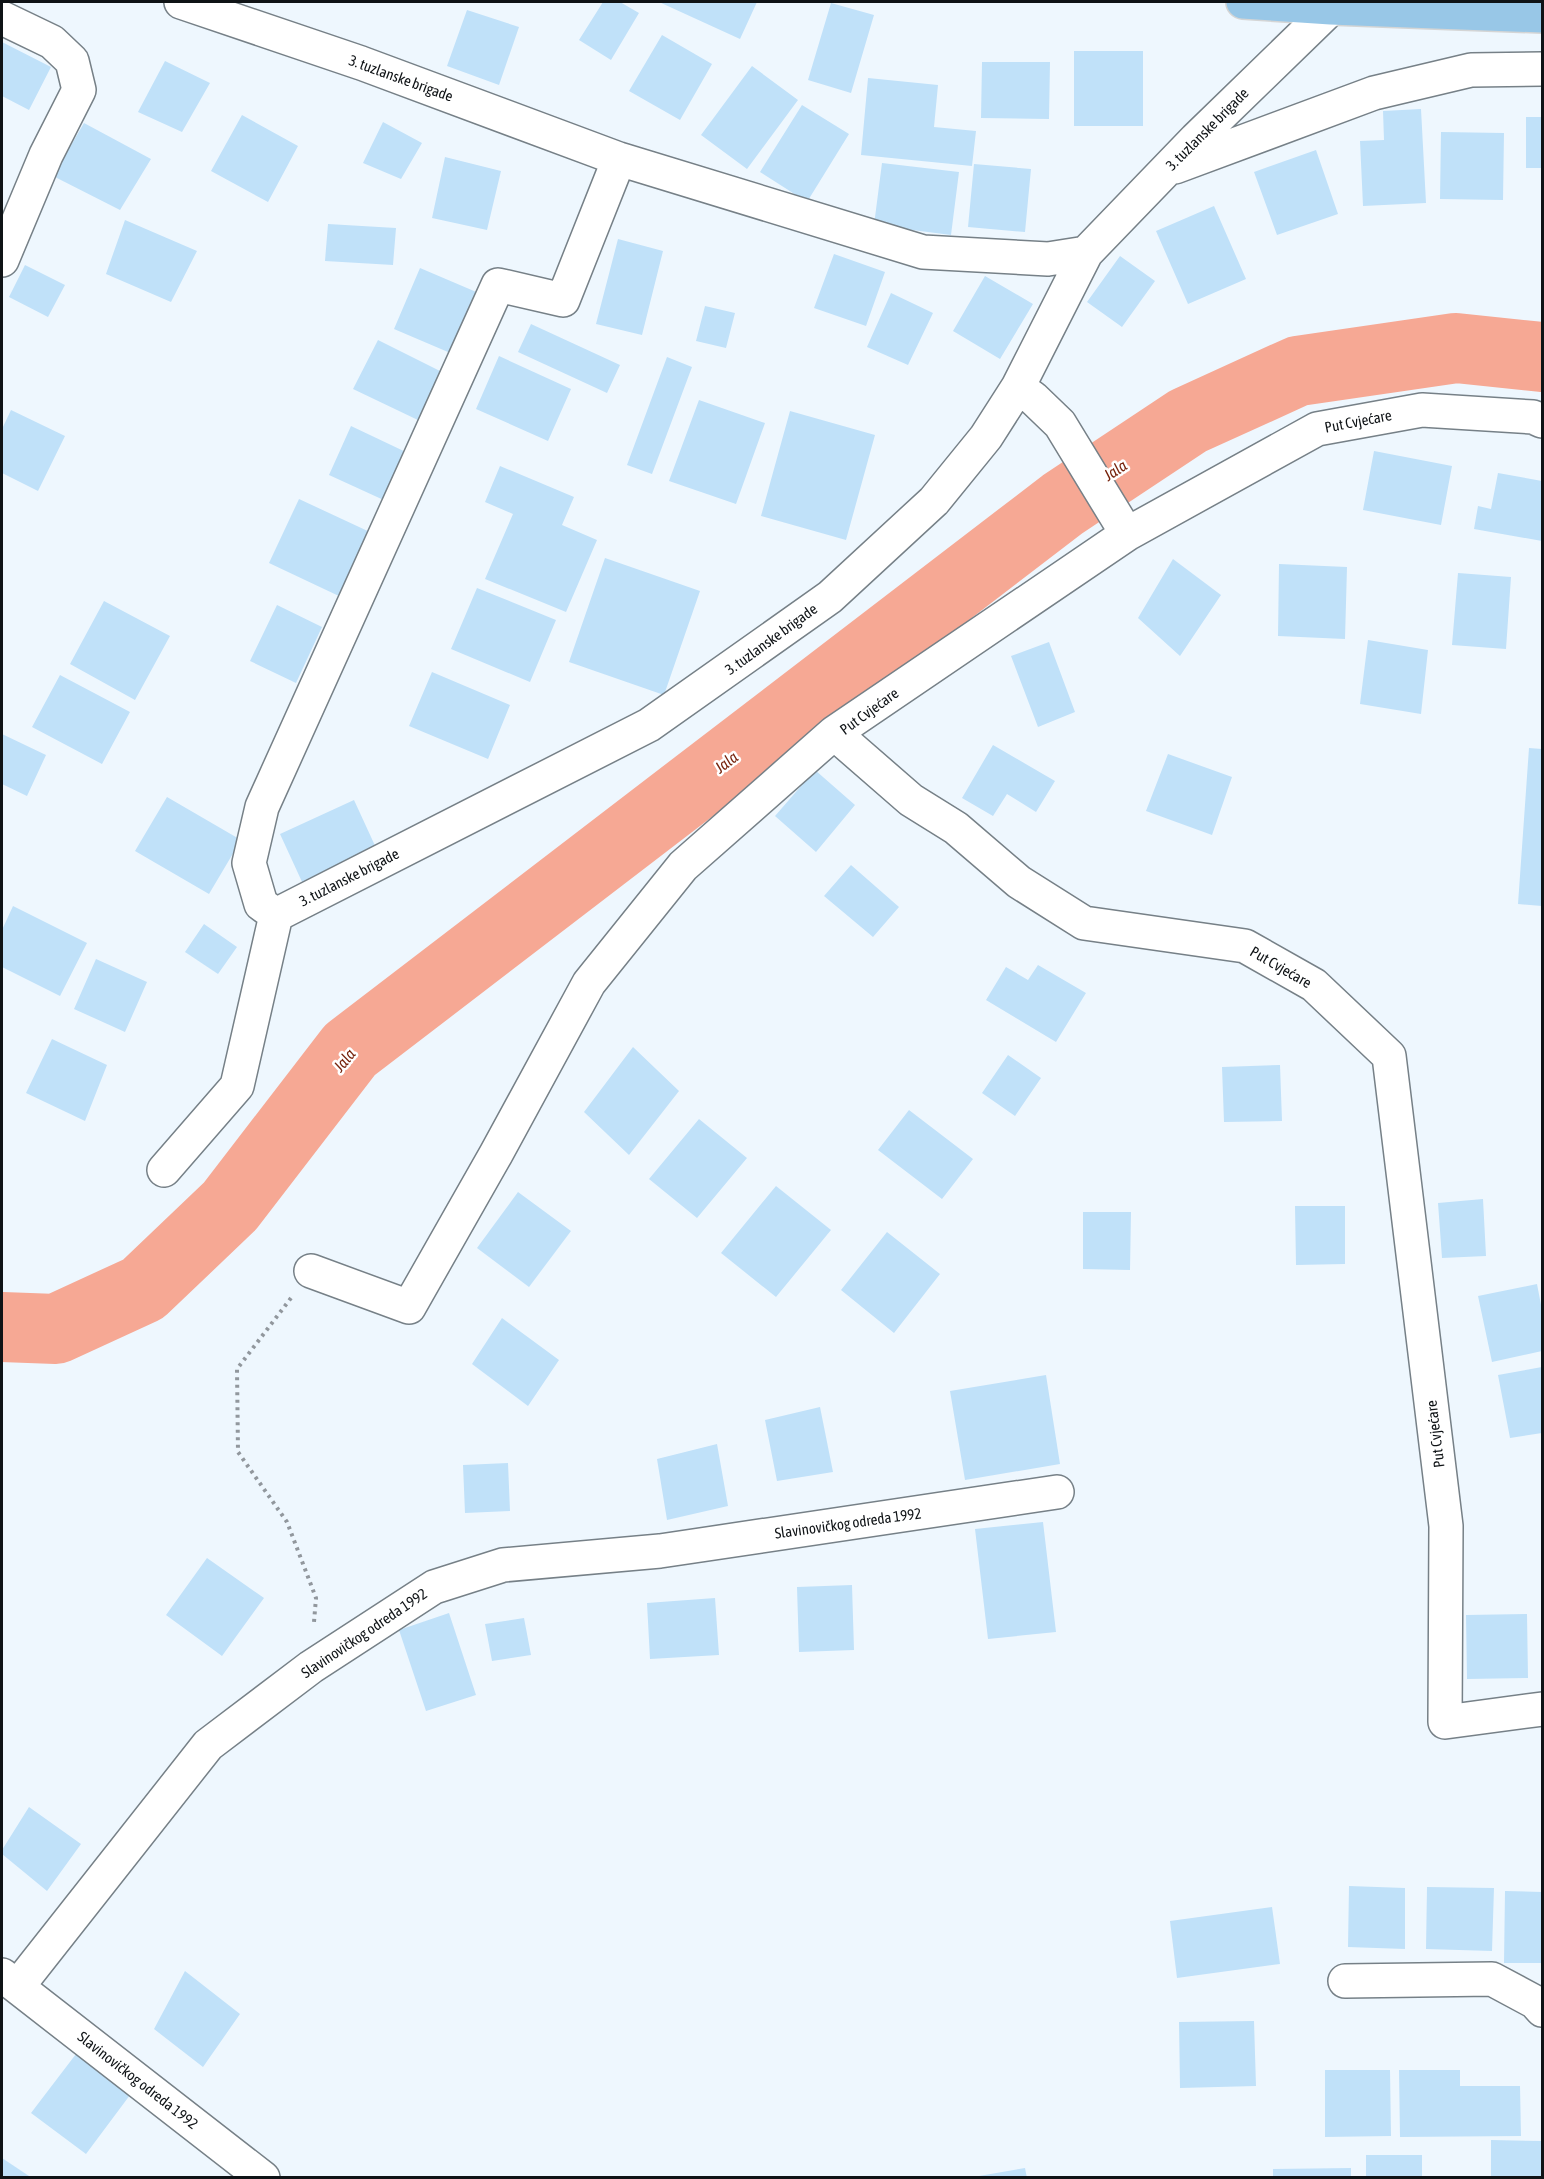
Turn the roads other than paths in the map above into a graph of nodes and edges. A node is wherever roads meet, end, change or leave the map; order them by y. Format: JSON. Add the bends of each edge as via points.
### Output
{"nodes":[{"id":1,"x":181,"y":2,"type":"edge"},
{"id":2,"x":1243,"y":2,"type":"edge"},
{"id":3,"x":1331,"y":8,"type":"junction"},
{"id":4,"x":1542,"y":16,"type":"edge"},
{"id":5,"x":2,"y":18,"type":"edge"},
{"id":6,"x":1542,"y":69,"type":"edge"},
{"id":7,"x":619,"y":159,"type":"junction"},
{"id":8,"x":1165,"y":171,"type":"junction"},
{"id":9,"x":1086,"y":253,"type":"junction"},
{"id":10,"x":2,"y":260,"type":"edge"},
{"id":11,"x":1018,"y":387,"type":"junction"},
{"id":12,"x":1542,"y":421,"type":"edge"},
{"id":13,"x":1122,"y":525,"type":"junction"},
{"id":14,"x":834,"y":733,"type":"junction"},
{"id":15,"x":276,"y":915,"type":"junction"},
{"id":16,"x":164,"y":1170,"type":"dead end"},
{"id":17,"x":311,"y":1271,"type":"road end"},
{"id":18,"x":1057,"y":1492,"type":"dead end"},
{"id":19,"x":1542,"y":1709,"type":"edge"},
{"id":20,"x":10,"y":1981,"type":"edge"},
{"id":21,"x":1345,"y":1981,"type":"dead end"},
{"id":22,"x":1542,"y":2010,"type":"edge"},
{"id":23,"x":260,"y":2176,"type":"edge"}],
"edges":[{"from":1,"to":7,"type":"street","name":"3. tuzlanske brigade","via":[[361,63]]},
{"from":2,"to":3,"type":"main road"},
{"from":3,"to":4,"type":"main road"},
{"from":3,"to":8,"type":"street","name":"3. tuzlanske brigade"},
{"from":5,"to":10,"type":"street","via":[[52,42],[72,61],[79,90],[46,155]]},
{"from":6,"to":8,"type":"street","via":[[1472,70],[1374,93]]},
{"from":7,"to":9,"type":"street","name":"3. tuzlanske brigade","via":[[923,252],[1048,259]]},
{"from":7,"to":15,"type":"street","via":[[563,300],[498,285],[262,807],[249,863],[261,904]]},
{"from":8,"to":9,"type":"street","name":"3. tuzlanske brigade"},
{"from":9,"to":11,"type":"street","name":"3. tuzlanske brigade"},
{"from":11,"to":13,"type":"street","via":[[1059,424]]},
{"from":11,"to":15,"type":"street","name":"3. tuzlanske brigade","via":[[986,437],[934,501],[830,597],[649,725]]},
{"from":12,"to":13,"type":"street","name":"Put Cvjećare","via":[[1533,417],[1422,410],[1317,429]]},
{"from":13,"to":14,"type":"street","name":"Put Cvjećare"},
{"from":14,"to":17,"type":"street","via":[[683,867],[588,984],[409,1306]]},
{"from":14,"to":19,"type":"street","name":"Put Cvjećare","via":[[911,800],[956,828],[1019,882],[1084,923],[1245,946],[1314,985],[1389,1056],[1446,1526],[1444,1722]]},
{"from":15,"to":16,"type":"street","via":[[237,1086]]},
{"from":18,"to":20,"type":"street","name":"Slavinovičkog odreda 1992","via":[[660,1551],[503,1565],[434,1587],[311,1667],[208,1745]]},
{"from":20,"to":23,"type":"street","name":"Slavinovičkog odreda 1992"},
{"from":21,"to":22,"type":"street","via":[[1492,1979],[1535,2002]]}]}
